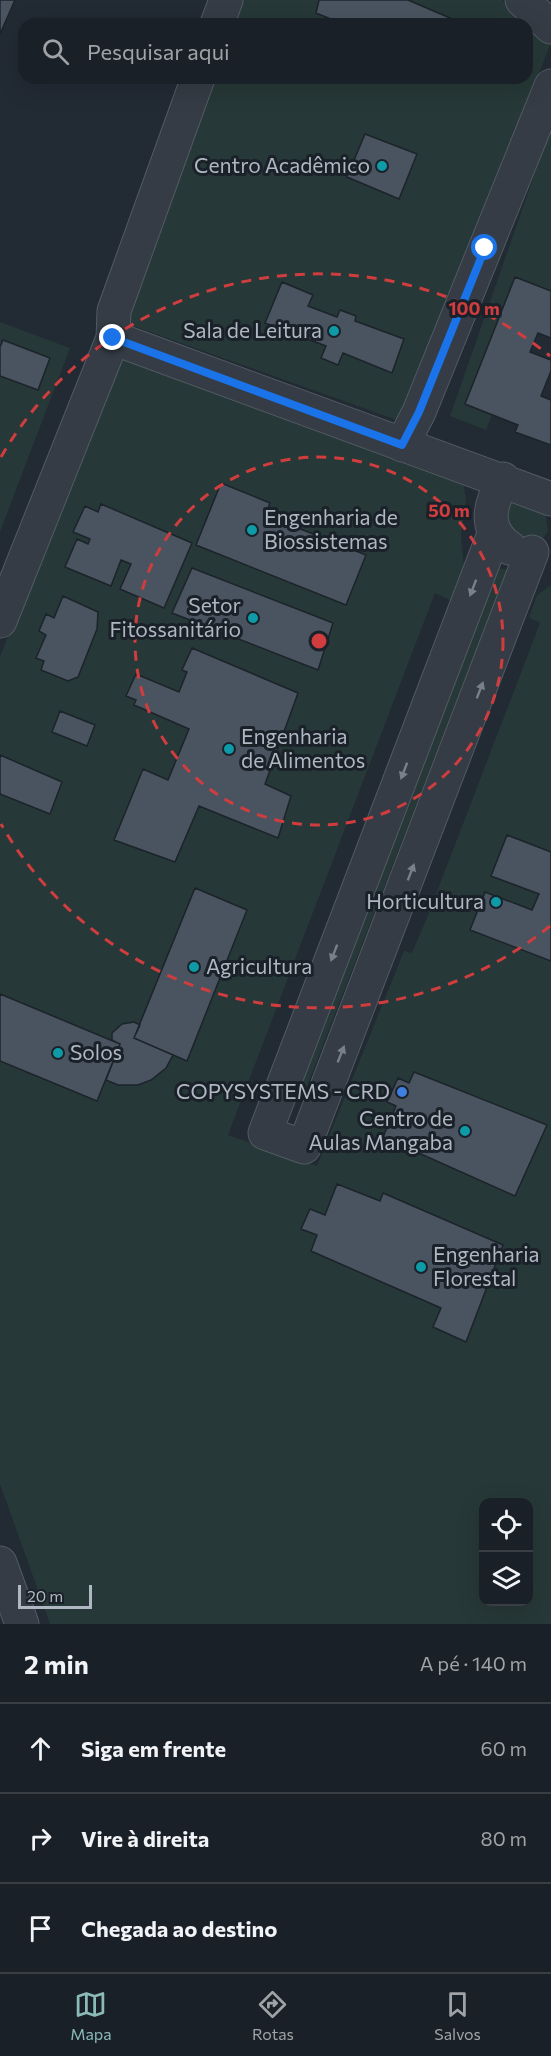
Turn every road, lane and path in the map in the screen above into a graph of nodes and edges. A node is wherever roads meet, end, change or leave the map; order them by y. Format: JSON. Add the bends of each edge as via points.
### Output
{"nodes":[{"id":1,"x":226,"y":0,"type":"edge"},
{"id":2,"x":522,"y":0,"type":"edge"},
{"id":3,"x":219,"y":18,"type":"edge"},
{"id":4,"x":551,"y":27,"type":"edge"},
{"id":5,"x":196,"y":84,"type":"edge"},
{"id":6,"x":551,"y":86,"type":"edge"},
{"id":7,"x":113,"y":338,"type":"junction"},
{"id":8,"x":402,"y":445,"type":"junction"},
{"id":9,"x":502,"y":479,"type":"junction"},
{"id":10,"x":551,"y":499,"type":"edge"},
{"id":11,"x":494,"y":534,"type":"junction"},
{"id":12,"x":542,"y":548,"type":"edge"},
{"id":13,"x":0,"y":621,"type":"edge"},
{"id":14,"x":0,"y":1563,"type":"edge"},
{"id":15,"x":22,"y":1624,"type":"edge"}],
"edges":[{"from":1,"to":3,"type":"street"},
{"from":2,"to":4,"type":"street"},
{"from":5,"to":7,"type":"street","via":[[114,311]]},
{"from":6,"to":8,"type":"street","via":[[419,412]]},
{"from":7,"to":8,"type":"street"},
{"from":7,"to":13,"type":"street"},
{"from":8,"to":9,"type":"street"},
{"from":9,"to":10,"type":"street"},
{"from":9,"to":11,"type":"street","via":[[490,509]]},
{"from":11,"to":12,"type":"street","via":[[510,549]]},
{"from":11,"to":12,"type":"street","one_way":true,"via":[[265,1133],[304,1147]]},
{"from":14,"to":15,"type":"street"}]}
